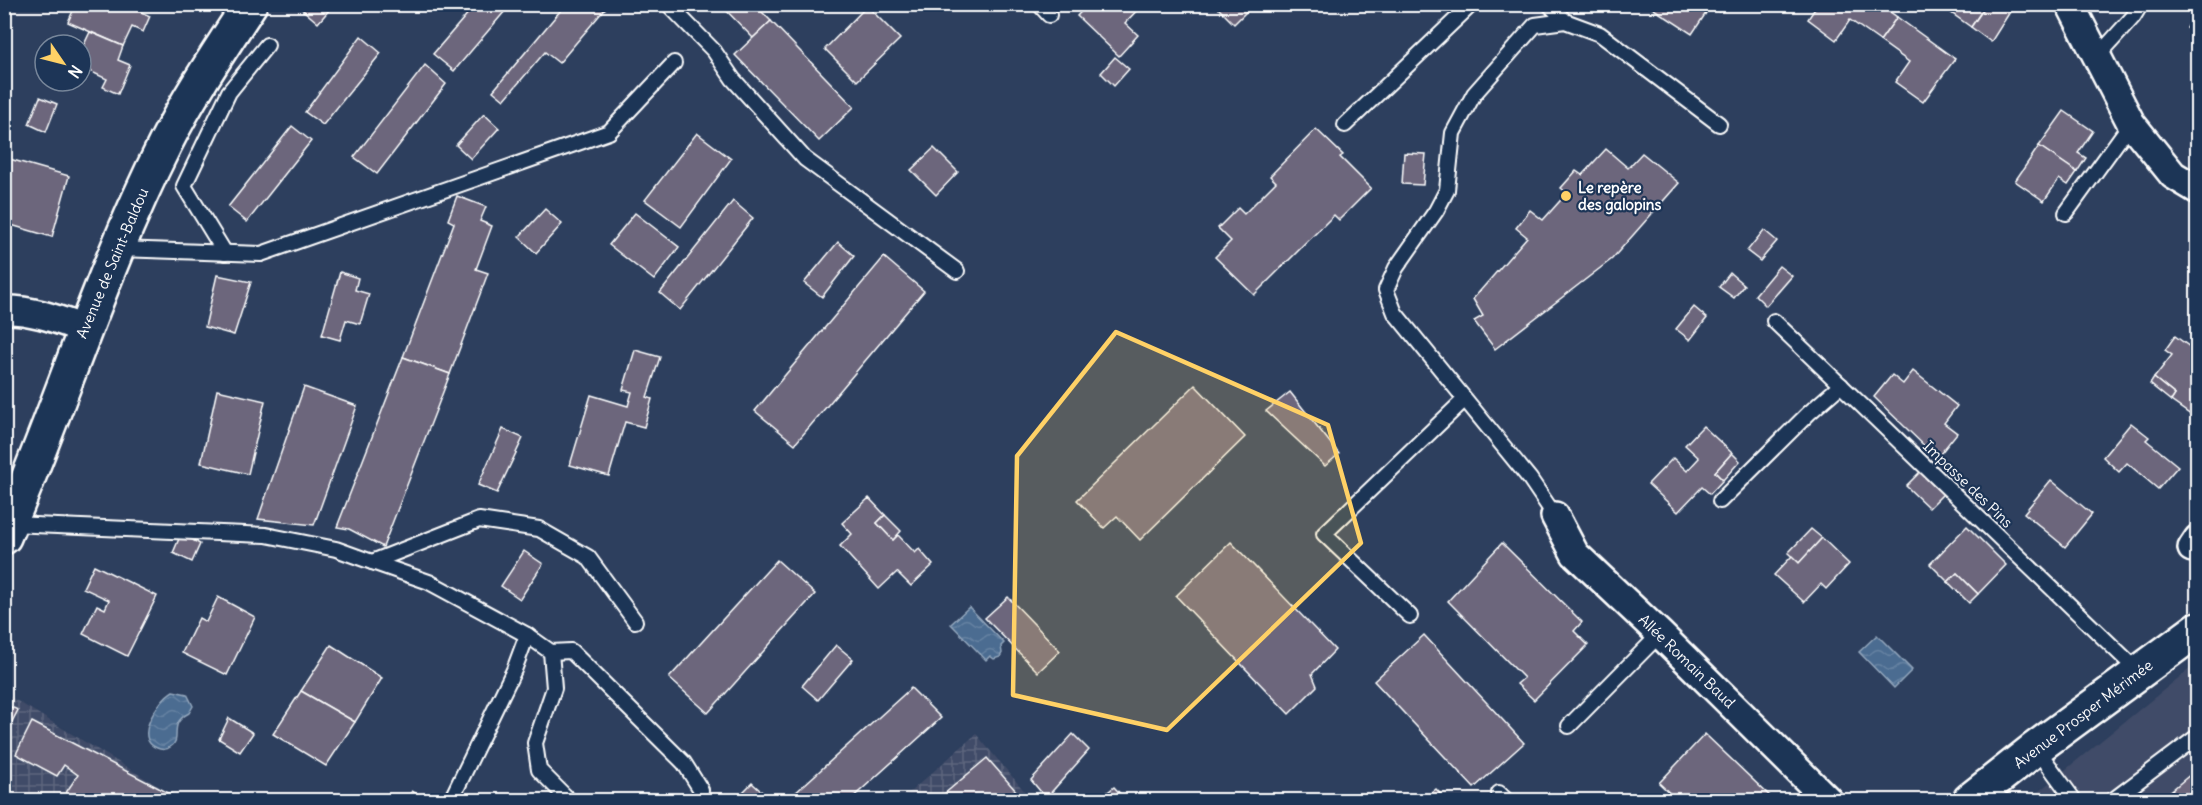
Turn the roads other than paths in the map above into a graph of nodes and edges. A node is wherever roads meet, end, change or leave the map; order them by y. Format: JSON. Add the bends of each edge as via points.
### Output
{"nodes":[{"id":1,"x":250,"y":4,"type":"edge"},
{"id":2,"x":668,"y":4,"type":"edge"},
{"id":3,"x":1039,"y":4,"type":"edge"},
{"id":4,"x":1472,"y":4,"type":"edge"},
{"id":5,"x":1549,"y":4,"type":"edge"},
{"id":6,"x":2070,"y":4,"type":"edge"},
{"id":7,"x":2142,"y":4,"type":"edge"},
{"id":8,"x":1049,"y":15,"type":"dead end"},
{"id":9,"x":1565,"y":21,"type":"junction"},
{"id":10,"x":267,"y":45,"type":"dead end"},
{"id":11,"x":2097,"y":57,"type":"junction"},
{"id":12,"x":674,"y":63,"type":"dead end"},
{"id":13,"x":2131,"y":123,"type":"junction"},
{"id":14,"x":1719,"y":124,"type":"dead end"},
{"id":15,"x":1345,"y":125,"type":"dead end"},
{"id":16,"x":2198,"y":190,"type":"edge"},
{"id":17,"x":2066,"y":213,"type":"dead end"},
{"id":18,"x":117,"y":249,"type":"junction"},
{"id":19,"x":225,"y":253,"type":"junction"},
{"id":20,"x":957,"y":271,"type":"dead end"},
{"id":21,"x":4,"y":310,"type":"edge"},
{"id":22,"x":1774,"y":321,"type":"dead end"},
{"id":23,"x":84,"y":329,"type":"junction"},
{"id":24,"x":1841,"y":385,"type":"junction"},
{"id":25,"x":1464,"y":400,"type":"junction"},
{"id":26,"x":1720,"y":501,"type":"dead end"},
{"id":27,"x":1555,"y":516,"type":"joint"},
{"id":28,"x":7,"y":530,"type":"edge"},
{"id":29,"x":372,"y":562,"type":"junction"},
{"id":30,"x":1410,"y":616,"type":"dead end"},
{"id":31,"x":635,"y":621,"type":"dead end"},
{"id":32,"x":2198,"y":628,"type":"edge"},
{"id":33,"x":1660,"y":634,"type":"junction"},
{"id":34,"x":527,"y":635,"type":"junction"},
{"id":35,"x":551,"y":652,"type":"junction"},
{"id":36,"x":2138,"y":671,"type":"junction"},
{"id":37,"x":1569,"y":726,"type":"dead end"},
{"id":38,"x":2198,"y":736,"type":"edge"},
{"id":39,"x":2036,"y":748,"type":"junction"},
{"id":40,"x":451,"y":801,"type":"edge"},
{"id":41,"x":569,"y":801,"type":"edge"},
{"id":42,"x":700,"y":801,"type":"edge"},
{"id":43,"x":1828,"y":801,"type":"edge"},
{"id":44,"x":1970,"y":801,"type":"edge"},
{"id":45,"x":2074,"y":801,"type":"edge"},
{"id":46,"x":2113,"y":801,"type":"edge"}],
"edges":[{"from":1,"to":18,"type":"street","name":"Avenue de Saint-Baldou","via":[[166,142]]},
{"from":2,"to":20,"type":"lane","via":[[714,51],[733,79],[805,159]]},
{"from":3,"to":8,"type":"lane"},
{"from":4,"to":15,"type":"lane"},
{"from":5,"to":9,"type":"lane"},
{"from":6,"to":11,"type":"street"},
{"from":7,"to":11,"type":"lane"},
{"from":9,"to":14,"type":"lane","via":[[1600,34]]},
{"from":9,"to":25,"type":"lane","via":[[1535,25],[1474,94],[1453,133],[1447,189],[1386,290],[1395,313]]},
{"from":10,"to":19,"type":"lane","via":[[229,92],[184,186]]},
{"from":11,"to":13,"type":"street"},
{"from":12,"to":19,"type":"lane","via":[[609,132],[261,254]]},
{"from":13,"to":16,"type":"street","via":[[2173,175]]},
{"from":13,"to":17,"type":"lane"},
{"from":18,"to":19,"type":"lane"},
{"from":18,"to":23,"type":"street","name":"Avenue de Saint-Baldou"},
{"from":21,"to":23,"type":"street","via":[[51,317]]},
{"from":22,"to":24,"type":"lane","name":"Impasse des Pins"},
{"from":23,"to":28,"type":"street","name":"Avenue de Saint-Baldou"},
{"from":24,"to":26,"type":"lane"},
{"from":24,"to":36,"type":"lane","name":"Impasse des Pins"},
{"from":25,"to":27,"type":"lane","via":[[1530,479]]},
{"from":25,"to":30,"type":"lane","via":[[1324,534]]},
{"from":27,"to":33,"type":"street","name":"Allée Romain Baud","via":[[1575,554]]},
{"from":28,"to":29,"type":"lane","via":[[266,535],[336,549]]},
{"from":29,"to":31,"type":"lane","via":[[479,520],[539,529],[588,557]]},
{"from":29,"to":34,"type":"lane","via":[[429,582]]},
{"from":32,"to":36,"type":"street","name":"Avenue Prosper Mérimée"},
{"from":33,"to":37,"type":"lane"},
{"from":33,"to":43,"type":"street","name":"Allée Romain Baud"},
{"from":34,"to":35,"type":"lane"},
{"from":34,"to":40,"type":"lane"},
{"from":35,"to":41,"type":"lane","via":[[554,688],[535,743],[539,770]]},
{"from":35,"to":42,"type":"lane","via":[[571,651],[684,763],[701,790]]},
{"from":36,"to":39,"type":"street","name":"Avenue Prosper Mérimée"},
{"from":38,"to":46,"type":"lane"},
{"from":39,"to":44,"type":"street","name":"Avenue Prosper Mérimée"},
{"from":39,"to":45,"type":"lane"}]}
